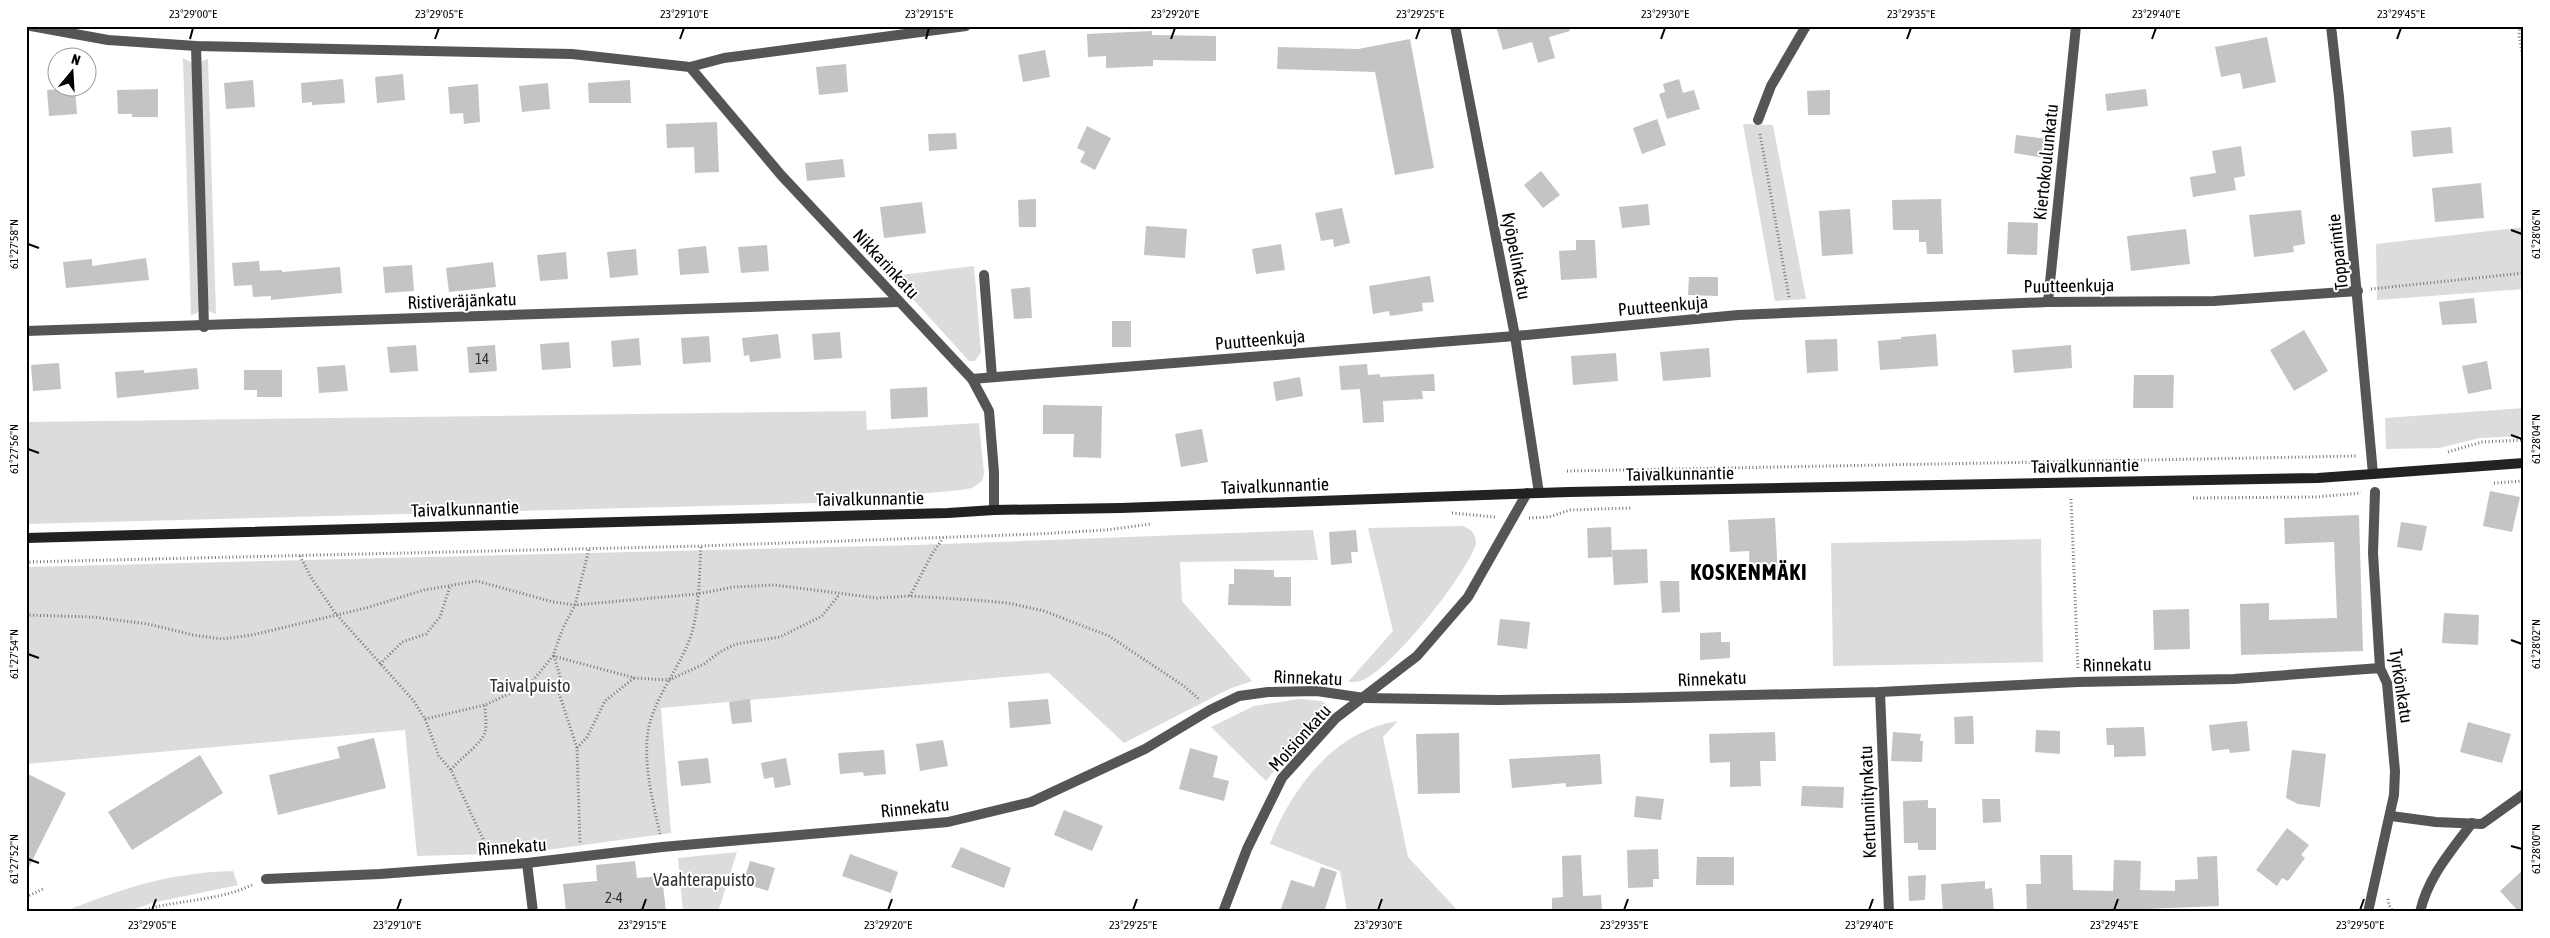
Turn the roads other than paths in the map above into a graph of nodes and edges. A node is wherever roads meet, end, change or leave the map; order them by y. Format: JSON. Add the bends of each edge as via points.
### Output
{"nodes":[{"id":1,"x":31,"y":26,"type":"edge"},
{"id":2,"x":966,"y":26,"type":"edge"},
{"id":3,"x":1455,"y":26,"type":"edge"},
{"id":4,"x":1806,"y":26,"type":"edge"},
{"id":5,"x":2076,"y":26,"type":"edge"},
{"id":6,"x":2331,"y":26,"type":"edge"},
{"id":7,"x":196,"y":46,"type":"junction"},
{"id":8,"x":690,"y":67,"type":"junction"},
{"id":9,"x":1758,"y":120,"type":"road end"},
{"id":10,"x":984,"y":275,"type":"dead end"},
{"id":11,"x":2358,"y":290,"type":"junction"},
{"id":12,"x":898,"y":302,"type":"junction"},
{"id":13,"x":2048,"y":302,"type":"junction"},
{"id":14,"x":204,"y":327,"type":"junction"},
{"id":15,"x":26,"y":331,"type":"edge"},
{"id":16,"x":1516,"y":336,"type":"junction"},
{"id":17,"x":992,"y":377,"type":"junction"},
{"id":18,"x":972,"y":379,"type":"junction"},
{"id":19,"x":2524,"y":462,"type":"edge"},
{"id":20,"x":2373,"y":474,"type":"junction"},
{"id":21,"x":2375,"y":492,"type":"road end"},
{"id":22,"x":1527,"y":493,"type":"junction"},
{"id":23,"x":1539,"y":493,"type":"junction"},
{"id":24,"x":994,"y":510,"type":"junction"},
{"id":25,"x":26,"y":538,"type":"edge"},
{"id":26,"x":2380,"y":668,"type":"junction"},
{"id":27,"x":1880,"y":692,"type":"junction"},
{"id":28,"x":1364,"y":698,"type":"junction"},
{"id":29,"x":2524,"y":794,"type":"edge"},
{"id":30,"x":2391,"y":816,"type":"junction"},
{"id":31,"x":2472,"y":823,"type":"junction"},
{"id":32,"x":527,"y":863,"type":"junction"},
{"id":33,"x":266,"y":879,"type":"road end"},
{"id":34,"x":533,"y":912,"type":"edge"},
{"id":35,"x":1223,"y":912,"type":"edge"},
{"id":36,"x":1889,"y":912,"type":"edge"},
{"id":37,"x":2368,"y":912,"type":"edge"},
{"id":38,"x":2420,"y":912,"type":"edge"}],
"edges":[{"from":1,"to":7,"type":"street","via":[[108,40]]},
{"from":2,"to":8,"type":"street","via":[[709,60]]},
{"from":3,"to":16,"type":"street","name":"Kyöpelinkatu"},
{"from":4,"to":9,"type":"street","via":[[1771,86]]},
{"from":5,"to":13,"type":"street","name":"Kiertokoulunkatu"},
{"from":6,"to":11,"type":"street","name":"Topparintie"},
{"from":7,"to":8,"type":"street","via":[[572,54]]},
{"from":7,"to":14,"type":"street"},
{"from":8,"to":12,"type":"street","name":"Nikkarinkatu","via":[[782,176]]},
{"from":10,"to":17,"type":"street"},
{"from":11,"to":13,"type":"street","name":"Puutteenkuja","via":[[2214,301]]},
{"from":11,"to":20,"type":"street","name":"Topparintie"},
{"from":12,"to":14,"type":"street","name":"Ristiveräjänkatu"},
{"from":12,"to":18,"type":"street","name":"Nikkarinkatu"},
{"from":13,"to":16,"type":"street","name":"Puutteenkuja","via":[[1792,313]]},
{"from":14,"to":15,"type":"street","name":"Ristiveräjänkatu"},
{"from":16,"to":17,"type":"street","name":"Puutteenkuja"},
{"from":16,"to":23,"type":"street","name":"Kyöpelinkatu"},
{"from":17,"to":18,"type":"street","name":"Puutteenkuja"},
{"from":18,"to":24,"type":"street","name":"Nikkarinkatu","via":[[988,411]]},
{"from":19,"to":20,"type":"main road","name":"Taivalkunnantie"},
{"from":20,"to":23,"type":"main road","name":"Taivalkunnantie","via":[[2318,478]]},
{"from":21,"to":26,"type":"street","name":"Tyrkönkatu","via":[[2373,562]]},
{"from":22,"to":23,"type":"main road","name":"Taivalkunnantie"},
{"from":22,"to":24,"type":"main road","name":"Taivalkunnantie"},
{"from":22,"to":28,"type":"street","name":"Moisionkatu","via":[[1468,597],[1417,656]]},
{"from":24,"to":25,"type":"main road","name":"Taivalkunnantie"},
{"from":26,"to":27,"type":"street","name":"Rinnekatu","via":[[2234,679],[2078,682]]},
{"from":26,"to":30,"type":"street","name":"Tyrkönkatu","via":[[2387,683],[2395,771]]},
{"from":27,"to":28,"type":"street","name":"Rinnekatu","via":[[1498,700]]},
{"from":27,"to":36,"type":"street","name":"Kertunniitynkatu"},
{"from":28,"to":32,"type":"street","name":"Rinnekatu","via":[[1316,691],[1239,696],[1146,749],[1032,802],[948,822],[662,847]]},
{"from":28,"to":35,"type":"street","name":"Moisionkatu","via":[[1336,718],[1282,778],[1247,849]]},
{"from":29,"to":31,"type":"street","via":[[2482,824]]},
{"from":30,"to":31,"type":"street"},
{"from":30,"to":37,"type":"street","name":"Tyrkönkatu"},
{"from":31,"to":38,"type":"street","via":[[2437,869]]},
{"from":32,"to":33,"type":"street","name":"Rinnekatu"},
{"from":32,"to":34,"type":"street"}]}
